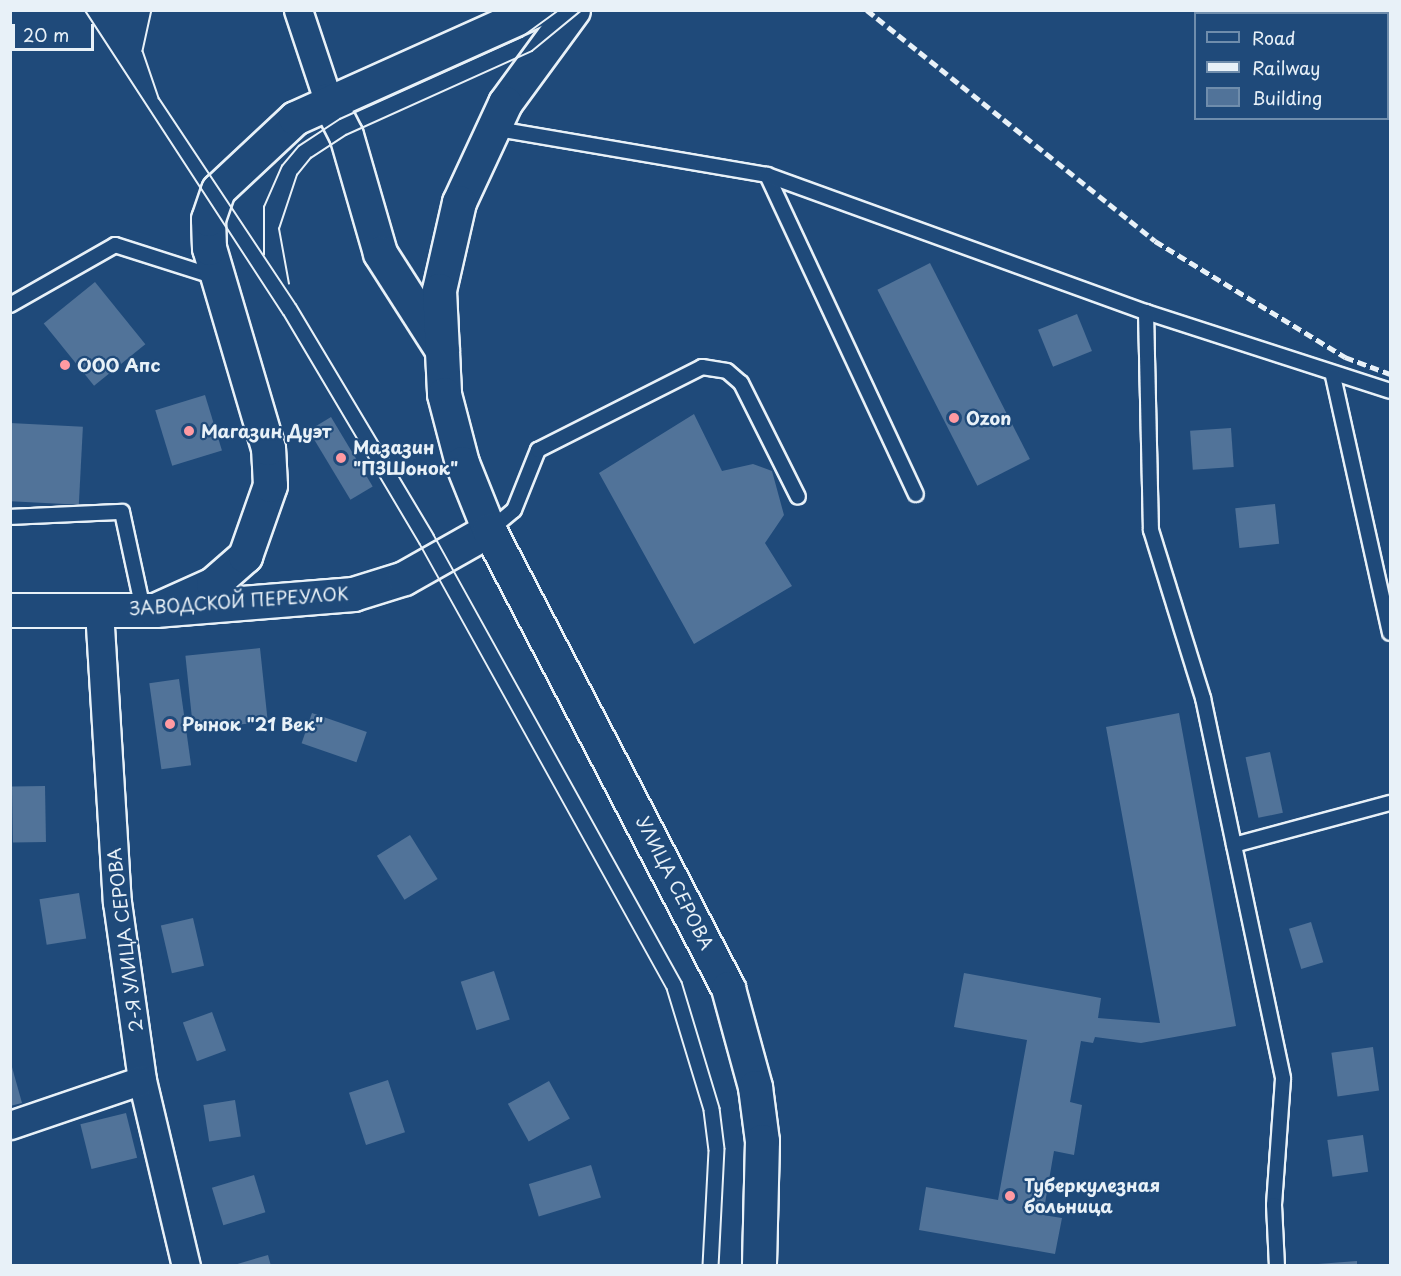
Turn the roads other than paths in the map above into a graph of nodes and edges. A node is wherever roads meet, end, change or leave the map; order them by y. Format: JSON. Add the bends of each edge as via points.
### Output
{"nodes":[{"id":1,"x":298,"y":10,"type":"edge"},
{"id":2,"x":535,"y":10,"type":"edge"},
{"id":3,"x":573,"y":10,"type":"edge"},
{"id":4,"x":328,"y":100,"type":"junction"},
{"id":5,"x":490,"y":128,"type":"junction"},
{"id":6,"x":767,"y":175,"type":"junction"},
{"id":7,"x":215,"y":277,"type":"junction"},
{"id":8,"x":10,"y":305,"type":"edge"},
{"id":9,"x":1146,"y":312,"type":"junction"},
{"id":10,"x":442,"y":350,"type":"junction"},
{"id":11,"x":1333,"y":376,"type":"junction"},
{"id":12,"x":1390,"y":391,"type":"edge"},
{"id":13,"x":916,"y":494,"type":"dead end"},
{"id":14,"x":798,"y":497,"type":"dead end"},
{"id":15,"x":10,"y":517,"type":"edge"},
{"id":16,"x":489,"y":530,"type":"junction"},
{"id":17,"x":10,"y":610,"type":"edge"},
{"id":18,"x":99,"y":610,"type":"junction"},
{"id":19,"x":149,"y":610,"type":"junction"},
{"id":20,"x":1390,"y":633,"type":"edge"},
{"id":21,"x":1390,"y":803,"type":"edge"},
{"id":22,"x":1234,"y":845,"type":"junction"},
{"id":23,"x":142,"y":1080,"type":"junction"},
{"id":24,"x":10,"y":1125,"type":"edge"},
{"id":25,"x":186,"y":1266,"type":"edge"},
{"id":26,"x":759,"y":1266,"type":"edge"},
{"id":27,"x":1277,"y":1266,"type":"edge"}],
"edges":[{"from":1,"to":4,"type":"street"},
{"from":2,"to":4,"type":"main road"},
{"from":3,"to":5,"type":"main road","name":"УЛИЦА СЕРОВА"},
{"from":4,"to":7,"type":"main road","via":[[271,136],[219,190],[208,219]]},
{"from":4,"to":10,"type":"main road","via":[[346,135],[380,253]]},
{"from":5,"to":6,"type":"lane"},
{"from":5,"to":10,"type":"main road","name":"УЛИЦА СЕРОВА","via":[[448,233],[439,290]]},
{"from":6,"to":9,"type":"lane"},
{"from":6,"to":13,"type":"lane"},
{"from":7,"to":8,"type":"lane","via":[[115,245]]},
{"from":7,"to":19,"type":"main road","via":[[268,448],[267,502],[245,556],[213,584]]},
{"from":9,"to":11,"type":"lane"},
{"from":9,"to":22,"type":"lane","via":[[1150,530],[1203,698]]},
{"from":10,"to":16,"type":"main road","name":"УЛИЦА СЕРОВА","via":[[451,428]]},
{"from":11,"to":12,"type":"lane"},
{"from":11,"to":20,"type":"lane"},
{"from":14,"to":16,"type":"lane","via":[[741,382],[727,371],[702,367],[538,450],[514,510]]},
{"from":15,"to":19,"type":"lane","via":[[122,512]]},
{"from":16,"to":19,"type":"main road","name":"ЗАВОДСКОЙ ПЕРЕУЛОК","via":[[404,578],[353,594]]},
{"from":16,"to":26,"type":"main road","name":"УЛИЦА СЕРОВА","via":[[728,988],[755,1087],[762,1141]]},
{"from":17,"to":18,"type":"main road","name":"ЗАВОДСКОЙ ПЕРЕУЛОК"},
{"from":18,"to":19,"type":"main road","name":"ЗАВОДСКОЙ ПЕРЕУЛОК"},
{"from":18,"to":23,"type":"street","name":"2-Я УЛИЦА СЕРОВА","via":[[117,902]]},
{"from":21,"to":22,"type":"lane"},
{"from":22,"to":27,"type":"lane","via":[[1283,1079],[1274,1205]]},
{"from":23,"to":24,"type":"street"},
{"from":23,"to":25,"type":"street","name":"2-Я УЛИЦА СЕРОВА"}]}
